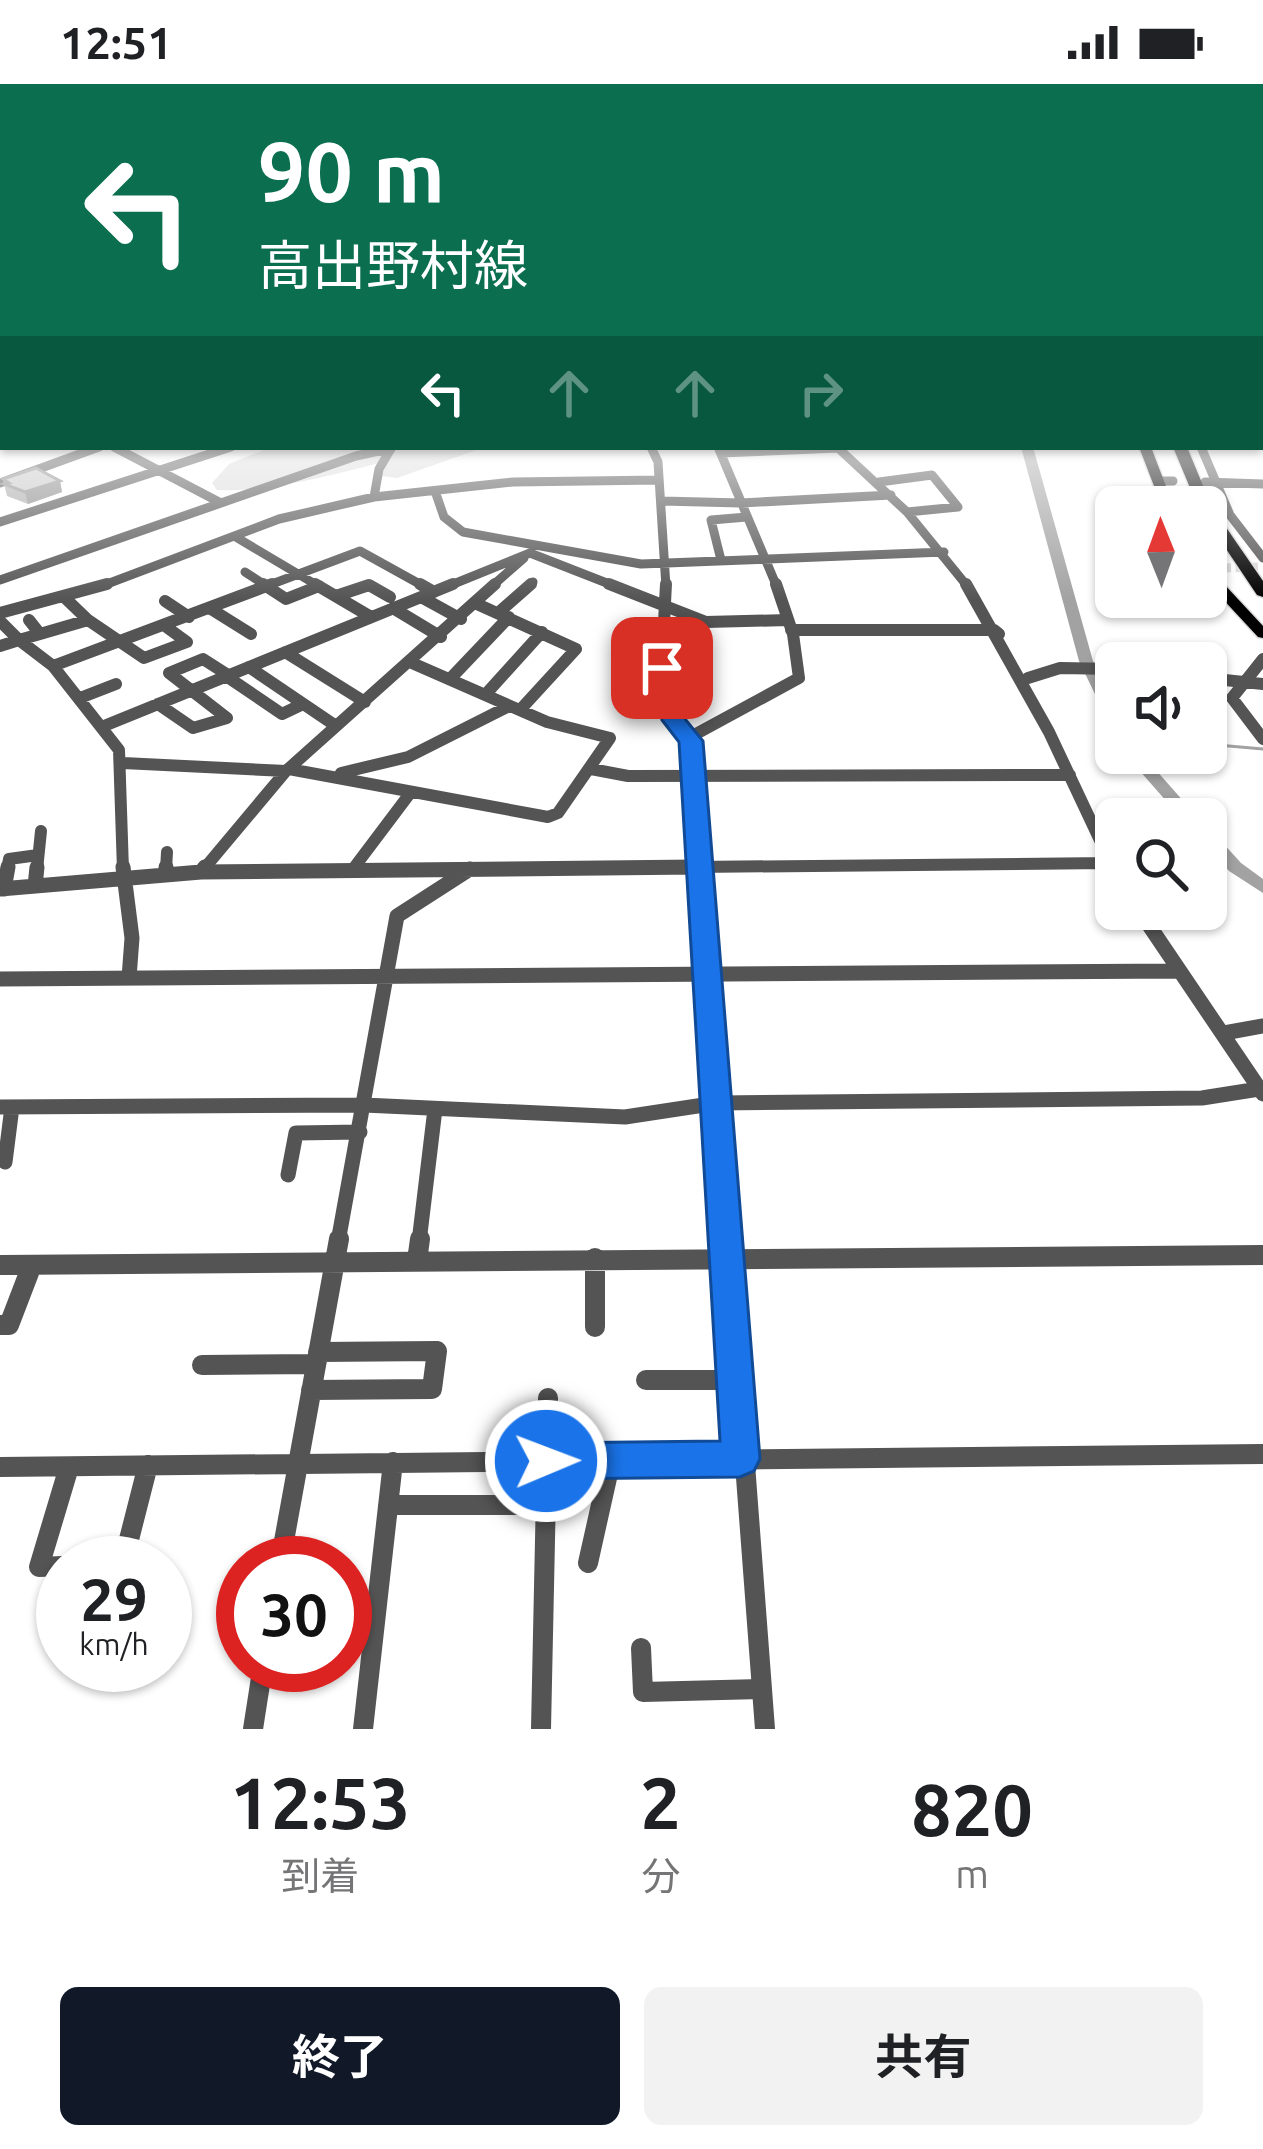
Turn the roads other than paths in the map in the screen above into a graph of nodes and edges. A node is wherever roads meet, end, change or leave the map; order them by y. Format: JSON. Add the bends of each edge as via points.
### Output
{"nodes":[{"id":1,"x":91,"y":450,"type":"edge"},
{"id":2,"x":120,"y":450,"type":"edge"},
{"id":3,"x":222,"y":450,"type":"edge"},
{"id":4,"x":343,"y":450,"type":"edge"},
{"id":5,"x":382,"y":450,"type":"edge"},
{"id":6,"x":389,"y":450,"type":"edge"},
{"id":7,"x":652,"y":450,"type":"edge"},
{"id":8,"x":719,"y":450,"type":"edge"},
{"id":9,"x":841,"y":450,"type":"edge"},
{"id":10,"x":1147,"y":450,"type":"edge"},
{"id":11,"x":1170,"y":450,"type":"edge"},
{"id":12,"x":1181,"y":450,"type":"edge"},
{"id":13,"x":1202,"y":450,"type":"edge"},
{"id":14,"x":356,"y":456,"type":"junction"},
{"id":15,"x":159,"y":470,"type":"junction"},
{"id":16,"x":659,"y":479,"type":"junction"},
{"id":17,"x":0,"y":482,"type":"edge"},
{"id":18,"x":879,"y":482,"type":"junction"},
{"id":19,"x":1211,"y":482,"type":"junction"},
{"id":20,"x":1263,"y":484,"type":"edge"},
{"id":21,"x":1166,"y":486,"type":"edge"},
{"id":22,"x":1185,"y":486,"type":"edge"},
{"id":23,"x":1197,"y":486,"type":"edge"},
{"id":24,"x":435,"y":490,"type":"junction"},
{"id":25,"x":891,"y":495,"type":"junction"},
{"id":26,"x":374,"y":497,"type":"junction"},
{"id":27,"x":662,"y":501,"type":"junction"},
{"id":28,"x":221,"y":503,"type":"junction"},
{"id":29,"x":741,"y":503,"type":"junction"},
{"id":30,"x":907,"y":512,"type":"junction"},
{"id":31,"x":747,"y":517,"type":"junction"},
{"id":32,"x":0,"y":522,"type":"edge"},
{"id":33,"x":234,"y":536,"type":"junction"},
{"id":34,"x":1227,"y":539,"type":"edge"},
{"id":35,"x":532,"y":550,"type":"junction"},
{"id":36,"x":944,"y":553,"type":"junction"},
{"id":37,"x":1227,"y":557,"type":"edge"},
{"id":38,"x":764,"y":558,"type":"junction"},
{"id":39,"x":721,"y":560,"type":"junction"},
{"id":40,"x":666,"y":562,"type":"junction"},
{"id":41,"x":1262,"y":564,"type":"edge"},
{"id":42,"x":245,"y":572,"type":"dead end"},
{"id":43,"x":301,"y":575,"type":"junction"},
{"id":44,"x":0,"y":580,"type":"edge"},
{"id":45,"x":320,"y":586,"type":"junction"},
{"id":46,"x":546,"y":587,"type":"dead end"},
{"id":47,"x":265,"y":589,"type":"junction"},
{"id":48,"x":1227,"y":590,"type":"edge"},
{"id":49,"x":434,"y":592,"type":"junction"},
{"id":50,"x":1263,"y":592,"type":"edge"},
{"id":51,"x":63,"y":596,"type":"junction"},
{"id":52,"x":336,"y":596,"type":"junction"},
{"id":53,"x":421,"y":597,"type":"junction"},
{"id":54,"x":165,"y":601,"type":"dead end"},
{"id":55,"x":392,"y":603,"type":"junction"},
{"id":56,"x":477,"y":604,"type":"junction"},
{"id":57,"x":1263,"y":605,"type":"edge"},
{"id":58,"x":664,"y":606,"type":"junction"},
{"id":59,"x":211,"y":609,"type":"junction"},
{"id":60,"x":502,"y":614,"type":"junction"},
{"id":61,"x":0,"y":617,"type":"edge"},
{"id":62,"x":189,"y":617,"type":"junction"},
{"id":63,"x":371,"y":617,"type":"junction"},
{"id":64,"x":461,"y":619,"type":"junction"},
{"id":65,"x":29,"y":620,"type":"dead end"},
{"id":66,"x":88,"y":620,"type":"junction"},
{"id":67,"x":790,"y":625,"type":"junction"},
{"id":68,"x":165,"y":626,"type":"junction"},
{"id":69,"x":994,"y":630,"type":"junction"},
{"id":70,"x":542,"y":632,"type":"junction"},
{"id":71,"x":40,"y":634,"type":"junction"},
{"id":72,"x":251,"y":634,"type":"dead end"},
{"id":73,"x":1263,"y":634,"type":"edge"},
{"id":74,"x":441,"y":637,"type":"junction"},
{"id":75,"x":19,"y":640,"type":"junction"},
{"id":76,"x":121,"y":642,"type":"junction"},
{"id":77,"x":0,"y":646,"type":"edge"},
{"id":78,"x":285,"y":652,"type":"junction"},
{"id":79,"x":1263,"y":659,"type":"edge"},
{"id":80,"x":412,"y":663,"type":"junction"},
{"id":81,"x":53,"y":666,"type":"junction"},
{"id":82,"x":249,"y":667,"type":"junction"},
{"id":83,"x":1095,"y":668,"type":"edge"},
{"id":84,"x":227,"y":676,"type":"junction"},
{"id":85,"x":1028,"y":678,"type":"junction"},
{"id":86,"x":450,"y":679,"type":"junction"},
{"id":87,"x":1227,"y":680,"type":"edge"},
{"id":88,"x":1244,"y":682,"type":"junction"},
{"id":89,"x":116,"y":684,"type":"dead end"},
{"id":90,"x":1263,"y":684,"type":"edge"},
{"id":91,"x":192,"y":690,"type":"junction"},
{"id":92,"x":485,"y":695,"type":"junction"},
{"id":93,"x":80,"y":698,"type":"junction"},
{"id":94,"x":364,"y":702,"type":"junction"},
{"id":95,"x":158,"y":704,"type":"junction"},
{"id":96,"x":304,"y":704,"type":"junction"},
{"id":97,"x":514,"y":708,"type":"junction"},
{"id":98,"x":104,"y":726,"type":"junction"},
{"id":99,"x":336,"y":726,"type":"junction"},
{"id":100,"x":1049,"y":732,"type":"junction"},
{"id":101,"x":1263,"y":739,"type":"edge"},
{"id":102,"x":691,"y":741,"type":"junction"},
{"id":103,"x":123,"y":763,"type":"junction"},
{"id":104,"x":591,"y":769,"type":"junction"},
{"id":105,"x":287,"y":770,"type":"junction"},
{"id":106,"x":1070,"y":775,"type":"junction"},
{"id":107,"x":331,"y":776,"type":"junction"},
{"id":108,"x":692,"y":776,"type":"junction"},
{"id":109,"x":411,"y":792,"type":"junction"},
{"id":110,"x":1095,"y":831,"type":"edge"},
{"id":111,"x":40,"y":832,"type":"dead end"},
{"id":112,"x":167,"y":852,"type":"dead end"},
{"id":113,"x":38,"y":855,"type":"junction"},
{"id":114,"x":474,"y":867,"type":"junction"},
{"id":115,"x":699,"y":867,"type":"junction"},
{"id":116,"x":353,"y":869,"type":"junction"},
{"id":117,"x":1095,"y":869,"type":"edge"},
{"id":118,"x":201,"y":872,"type":"junction"},
{"id":119,"x":166,"y":874,"type":"junction"},
{"id":120,"x":123,"y":878,"type":"junction"},
{"id":121,"x":35,"y":886,"type":"junction"},
{"id":122,"x":2,"y":889,"type":"edge"},
{"id":123,"x":1151,"y":930,"type":"edge"},
{"id":124,"x":1177,"y":971,"type":"junction"},
{"id":125,"x":706,"y":975,"type":"junction"},
{"id":126,"x":386,"y":977,"type":"junction"},
{"id":127,"x":129,"y":978,"type":"junction"},
{"id":128,"x":0,"y":979,"type":"edge"},
{"id":129,"x":1263,"y":1026,"type":"edge"},
{"id":130,"x":1224,"y":1033,"type":"junction"},
{"id":131,"x":1261,"y":1092,"type":"edge"},
{"id":132,"x":717,"y":1103,"type":"junction"},
{"id":133,"x":364,"y":1105,"type":"junction"},
{"id":134,"x":6,"y":1107,"type":"edge"},
{"id":135,"x":435,"y":1109,"type":"junction"},
{"id":136,"x":360,"y":1132,"type":"junction"},
{"id":137,"x":5,"y":1162,"type":"dead end"},
{"id":138,"x":288,"y":1175,"type":"dead end"},
{"id":139,"x":1263,"y":1255,"type":"edge"},
{"id":140,"x":595,"y":1258,"type":"junction"},
{"id":141,"x":728,"y":1259,"type":"junction"},
{"id":142,"x":417,"y":1261,"type":"junction"},
{"id":143,"x":337,"y":1262,"type":"junction"},
{"id":144,"x":0,"y":1265,"type":"edge"},
{"id":145,"x":32,"y":1265,"type":"junction"},
{"id":146,"x":0,"y":1325,"type":"edge"},
{"id":147,"x":595,"y":1327,"type":"dead end"},
{"id":148,"x":317,"y":1358,"type":"junction"},
{"id":149,"x":202,"y":1365,"type":"dead end"},
{"id":150,"x":646,"y":1380,"type":"dead end"},
{"id":151,"x":736,"y":1380,"type":"junction"},
{"id":152,"x":311,"y":1390,"type":"junction"},
{"id":153,"x":548,"y":1398,"type":"dead end"},
{"id":154,"x":1263,"y":1454,"type":"edge"},
{"id":155,"x":740,"y":1459,"type":"junction"},
{"id":156,"x":610,"y":1460,"type":"junction"},
{"id":157,"x":546,"y":1461,"type":"junction"},
{"id":158,"x":393,"y":1462,"type":"junction"},
{"id":159,"x":298,"y":1463,"type":"junction"},
{"id":160,"x":148,"y":1465,"type":"junction"},
{"id":161,"x":0,"y":1467,"type":"edge"},
{"id":162,"x":69,"y":1467,"type":"junction"},
{"id":163,"x":388,"y":1505,"type":"junction"},
{"id":164,"x":545,"y":1505,"type":"junction"},
{"id":165,"x":49,"y":1536,"type":"edge"},
{"id":166,"x":130,"y":1536,"type":"edge"},
{"id":167,"x":285,"y":1536,"type":"edge"},
{"id":168,"x":588,"y":1563,"type":"dead end"},
{"id":169,"x":641,"y":1648,"type":"dead end"},
{"id":170,"x":761,"y":1689,"type":"junction"},
{"id":171,"x":259,"y":1692,"type":"edge"},
{"id":172,"x":253,"y":1729,"type":"edge"},
{"id":173,"x":363,"y":1729,"type":"edge"},
{"id":174,"x":541,"y":1729,"type":"edge"},
{"id":175,"x":765,"y":1729,"type":"edge"}],
"edges":[{"from":1,"to":17,"type":"street"},
{"from":2,"to":15,"type":"street"},
{"from":3,"to":15,"type":"street"},
{"from":4,"to":14,"type":"street"},
{"from":5,"to":14,"type":"street"},
{"from":6,"to":26,"type":"street"},
{"from":7,"to":16,"type":"street"},
{"from":8,"to":29,"type":"street"},
{"from":9,"to":18,"type":"street"},
{"from":10,"to":21,"type":"main road"},
{"from":11,"to":22,"type":"highway"},
{"from":12,"to":23,"type":"highway"},
{"from":13,"to":19,"type":"street"},
{"from":14,"to":28,"type":"street"},
{"from":15,"to":28,"type":"street"},
{"from":15,"to":32,"type":"street"},
{"from":16,"to":24,"type":"street"},
{"from":16,"to":27,"type":"street"},
{"from":18,"to":25,"type":"street"},
{"from":18,"to":30,"type":"street","via":[[932,475],[958,507]]},
{"from":19,"to":20,"type":"street"},
{"from":19,"to":41,"type":"street"},
{"from":24,"to":26,"type":"street"},
{"from":24,"to":35,"type":"street","via":[[444,517],[464,532]]},
{"from":25,"to":29,"type":"street"},
{"from":25,"to":30,"type":"street"},
{"from":26,"to":33,"type":"street","via":[[319,506]]},
{"from":27,"to":29,"type":"street"},
{"from":27,"to":40,"type":"street"},
{"from":28,"to":44,"type":"street"},
{"from":29,"to":31,"type":"street"},
{"from":30,"to":36,"type":"street"},
{"from":31,"to":38,"type":"street"},
{"from":31,"to":39,"type":"street","via":[[711,520]]},
{"from":33,"to":43,"type":"street"},
{"from":33,"to":51,"type":"street"},
{"from":34,"to":50,"type":"highway"},
{"from":35,"to":40,"type":"street"},
{"from":35,"to":49,"type":"street"},
{"from":35,"to":56,"type":"street"},
{"from":35,"to":58,"type":"street"},
{"from":36,"to":38,"type":"street"},
{"from":36,"to":69,"type":"street"},
{"from":37,"to":57,"type":"highway"},
{"from":38,"to":39,"type":"street"},
{"from":38,"to":67,"type":"street"},
{"from":39,"to":40,"type":"street"},
{"from":40,"to":58,"type":"street"},
{"from":42,"to":47,"type":"street"},
{"from":43,"to":45,"type":"street"},
{"from":43,"to":47,"type":"street"},
{"from":43,"to":49,"type":"street","via":[[360,551]]},
{"from":45,"to":47,"type":"street","via":[[286,599]]},
{"from":45,"to":52,"type":"street"},
{"from":46,"to":60,"type":"street","via":[[532,583]]},
{"from":47,"to":59,"type":"street"},
{"from":48,"to":73,"type":"main road"},
{"from":49,"to":53,"type":"street"},
{"from":51,"to":61,"type":"street"},
{"from":51,"to":66,"type":"street"},
{"from":52,"to":55,"type":"street","via":[[369,585]]},
{"from":52,"to":63,"type":"street"},
{"from":53,"to":55,"type":"street"},
{"from":53,"to":64,"type":"street"},
{"from":54,"to":62,"type":"street"},
{"from":55,"to":63,"type":"street"},
{"from":55,"to":74,"type":"street"},
{"from":56,"to":60,"type":"street"},
{"from":56,"to":64,"type":"street"},
{"from":58,"to":67,"type":"street","via":[[706,622]]},
{"from":58,"to":102,"type":"street","via":[[662,668],[674,720]]},
{"from":59,"to":62,"type":"street"},
{"from":59,"to":72,"type":"street"},
{"from":60,"to":70,"type":"street"},
{"from":60,"to":86,"type":"street"},
{"from":61,"to":75,"type":"street"},
{"from":62,"to":68,"type":"street"},
{"from":63,"to":78,"type":"street"},
{"from":64,"to":74,"type":"street"},
{"from":65,"to":71,"type":"street"},
{"from":66,"to":71,"type":"street"},
{"from":66,"to":76,"type":"street"},
{"from":67,"to":69,"type":"street"},
{"from":67,"to":102,"type":"street","via":[[799,677]]},
{"from":68,"to":76,"type":"street"},
{"from":68,"to":76,"type":"street","via":[[187,642],[144,658]]},
{"from":69,"to":85,"type":"street"},
{"from":69,"to":100,"type":"street"},
{"from":70,"to":92,"type":"street"},
{"from":70,"to":97,"type":"street","via":[[576,649]]},
{"from":71,"to":75,"type":"street"},
{"from":74,"to":80,"type":"street"},
{"from":75,"to":77,"type":"street"},
{"from":75,"to":81,"type":"street"},
{"from":76,"to":81,"type":"street"},
{"from":78,"to":82,"type":"street"},
{"from":78,"to":94,"type":"street"},
{"from":79,"to":88,"type":"street"},
{"from":80,"to":86,"type":"street"},
{"from":80,"to":94,"type":"street"},
{"from":81,"to":93,"type":"street"},
{"from":82,"to":84,"type":"street"},
{"from":82,"to":96,"type":"street"},
{"from":83,"to":85,"type":"street"},
{"from":84,"to":91,"type":"street"},
{"from":84,"to":91,"type":"street","via":[[203,659],[169,673]]},
{"from":84,"to":96,"type":"street","via":[[282,714]]},
{"from":85,"to":100,"type":"street"},
{"from":86,"to":92,"type":"street"},
{"from":87,"to":88,"type":"street"},
{"from":88,"to":90,"type":"street"},
{"from":88,"to":101,"type":"street","via":[[1232,698]]},
{"from":89,"to":93,"type":"street"},
{"from":91,"to":95,"type":"street"},
{"from":91,"to":95,"type":"street","via":[[227,718],[193,728]]},
{"from":92,"to":97,"type":"street"},
{"from":93,"to":98,"type":"street"},
{"from":94,"to":99,"type":"street"},
{"from":95,"to":98,"type":"street"},
{"from":96,"to":99,"type":"street"},
{"from":97,"to":104,"type":"street","via":[[610,738]]},
{"from":97,"to":107,"type":"street","via":[[424,752]]},
{"from":98,"to":103,"type":"street"},
{"from":99,"to":105,"type":"street"},
{"from":100,"to":106,"type":"street"},
{"from":102,"to":108,"type":"street"},
{"from":103,"to":105,"type":"street"},
{"from":103,"to":120,"type":"street"},
{"from":104,"to":108,"type":"street"},
{"from":104,"to":109,"type":"street","via":[[548,817]]},
{"from":105,"to":107,"type":"street"},
{"from":105,"to":118,"type":"street"},
{"from":106,"to":108,"type":"street"},
{"from":106,"to":110,"type":"street"},
{"from":107,"to":109,"type":"street"},
{"from":108,"to":115,"type":"street"},
{"from":109,"to":116,"type":"street"},
{"from":111,"to":113,"type":"street"},
{"from":112,"to":119,"type":"street"},
{"from":113,"to":121,"type":"street"},
{"from":113,"to":122,"type":"street","via":[[9,859]]},
{"from":114,"to":115,"type":"street"},
{"from":114,"to":116,"type":"street"},
{"from":114,"to":126,"type":"street","via":[[397,916]]},
{"from":115,"to":117,"type":"street"},
{"from":115,"to":125,"type":"street"},
{"from":116,"to":118,"type":"street"},
{"from":118,"to":119,"type":"street"},
{"from":119,"to":120,"type":"street"},
{"from":120,"to":121,"type":"street"},
{"from":120,"to":127,"type":"street"},
{"from":121,"to":122,"type":"street"},
{"from":123,"to":124,"type":"street"},
{"from":124,"to":125,"type":"street"},
{"from":124,"to":130,"type":"street"},
{"from":125,"to":126,"type":"street"},
{"from":125,"to":132,"type":"street"},
{"from":126,"to":127,"type":"street"},
{"from":126,"to":133,"type":"street"},
{"from":127,"to":128,"type":"street"},
{"from":129,"to":130,"type":"street"},
{"from":130,"to":131,"type":"street"},
{"from":131,"to":132,"type":"street"},
{"from":132,"to":135,"type":"street","via":[[625,1117]]},
{"from":132,"to":141,"type":"street"},
{"from":133,"to":134,"type":"street"},
{"from":133,"to":135,"type":"street"},
{"from":133,"to":136,"type":"street"},
{"from":134,"to":137,"type":"street"},
{"from":135,"to":142,"type":"street"},
{"from":136,"to":138,"type":"street","via":[[296,1133]]},
{"from":136,"to":143,"type":"street"},
{"from":139,"to":141,"type":"street"},
{"from":140,"to":141,"type":"street"},
{"from":140,"to":142,"type":"street"},
{"from":140,"to":147,"type":"street"},
{"from":141,"to":151,"type":"street"},
{"from":142,"to":143,"type":"street"},
{"from":143,"to":145,"type":"street"},
{"from":143,"to":148,"type":"street"},
{"from":144,"to":145,"type":"street"},
{"from":145,"to":146,"type":"street","via":[[9,1325]]},
{"from":148,"to":149,"type":"street"},
{"from":148,"to":152,"type":"street"},
{"from":148,"to":152,"type":"street","via":[[437,1352],[432,1389]]},
{"from":150,"to":151,"type":"street"},
{"from":151,"to":155,"type":"street"},
{"from":152,"to":159,"type":"street"},
{"from":153,"to":157,"type":"street"},
{"from":154,"to":155,"type":"street"},
{"from":155,"to":156,"type":"street"},
{"from":155,"to":170,"type":"street"},
{"from":156,"to":157,"type":"street"},
{"from":156,"to":168,"type":"street"},
{"from":157,"to":158,"type":"street"},
{"from":157,"to":164,"type":"street"},
{"from":158,"to":159,"type":"street"},
{"from":158,"to":163,"type":"street"},
{"from":159,"to":160,"type":"street"},
{"from":159,"to":167,"type":"street"},
{"from":160,"to":162,"type":"street"},
{"from":160,"to":166,"type":"street"},
{"from":161,"to":162,"type":"street"},
{"from":162,"to":165,"type":"street"},
{"from":163,"to":164,"type":"street"},
{"from":163,"to":173,"type":"street"},
{"from":164,"to":174,"type":"street"},
{"from":169,"to":170,"type":"street","via":[[643,1692]]},
{"from":170,"to":175,"type":"street"},
{"from":171,"to":172,"type":"street"}]}
